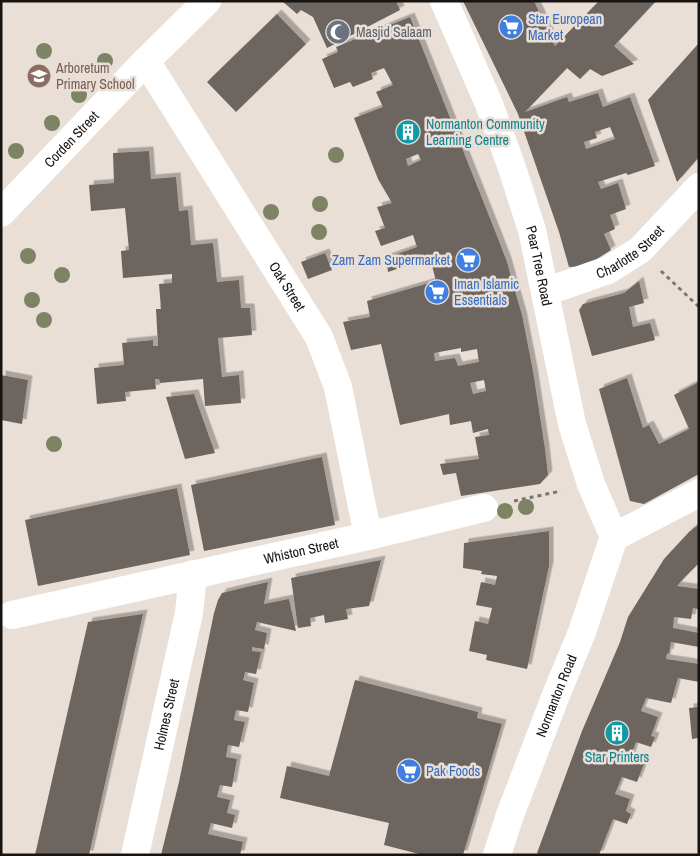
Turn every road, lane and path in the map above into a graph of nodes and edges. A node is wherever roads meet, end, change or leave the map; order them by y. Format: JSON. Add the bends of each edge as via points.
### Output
{"nodes":[{"id":1,"x":207,"y":1,"type":"edge"},
{"id":2,"x":444,"y":1,"type":"edge"},
{"id":3,"x":146,"y":61,"type":"junction"},
{"id":4,"x":699,"y":187,"type":"edge"},
{"id":5,"x":1,"y":213,"type":"edge"},
{"id":6,"x":640,"y":250,"type":"junction"},
{"id":7,"x":545,"y":292,"type":"junction"},
{"id":8,"x":699,"y":307,"type":"edge"},
{"id":9,"x":591,"y":484,"type":"junction"},
{"id":10,"x":699,"y":493,"type":"edge"},
{"id":11,"x":484,"y":508,"type":"joint"},
{"id":12,"x":368,"y":536,"type":"junction"},
{"id":13,"x":614,"y":537,"type":"junction"},
{"id":14,"x":193,"y":574,"type":"junction"},
{"id":15,"x":12,"y":615,"type":"dead end"},
{"id":16,"x":135,"y":855,"type":"edge"},
{"id":17,"x":497,"y":855,"type":"edge"}],
"edges":[{"from":1,"to":3,"type":"street","name":"Corden Street"},
{"from":2,"to":7,"type":"street","name":"Pear Tree Road","via":[[489,104],[512,168],[532,230]]},
{"from":3,"to":5,"type":"street","name":"Corden Street"},
{"from":3,"to":12,"type":"street","name":"Oak Street","via":[[318,337],[338,387]]},
{"from":4,"to":6,"type":"street","name":"Charlotte Street"},
{"from":6,"to":7,"type":"street","name":"Charlotte Street","via":[[608,270]]},
{"from":6,"to":8,"type":"path"},
{"from":7,"to":9,"type":"street","name":"Pear Tree Road","via":[[572,424]]},
{"from":9,"to":11,"type":"path"},
{"from":9,"to":13,"type":"street","name":"Pear Tree Road"},
{"from":10,"to":13,"type":"street"},
{"from":11,"to":12,"type":"street","name":"Whiston Street"},
{"from":12,"to":14,"type":"street","name":"Whiston Street"},
{"from":13,"to":17,"type":"street","name":"Normanton Road","via":[[582,632]]},
{"from":14,"to":15,"type":"street","name":"Whiston Street"},
{"from":14,"to":16,"type":"street","name":"Holmes Street","via":[[188,612]]}]}
